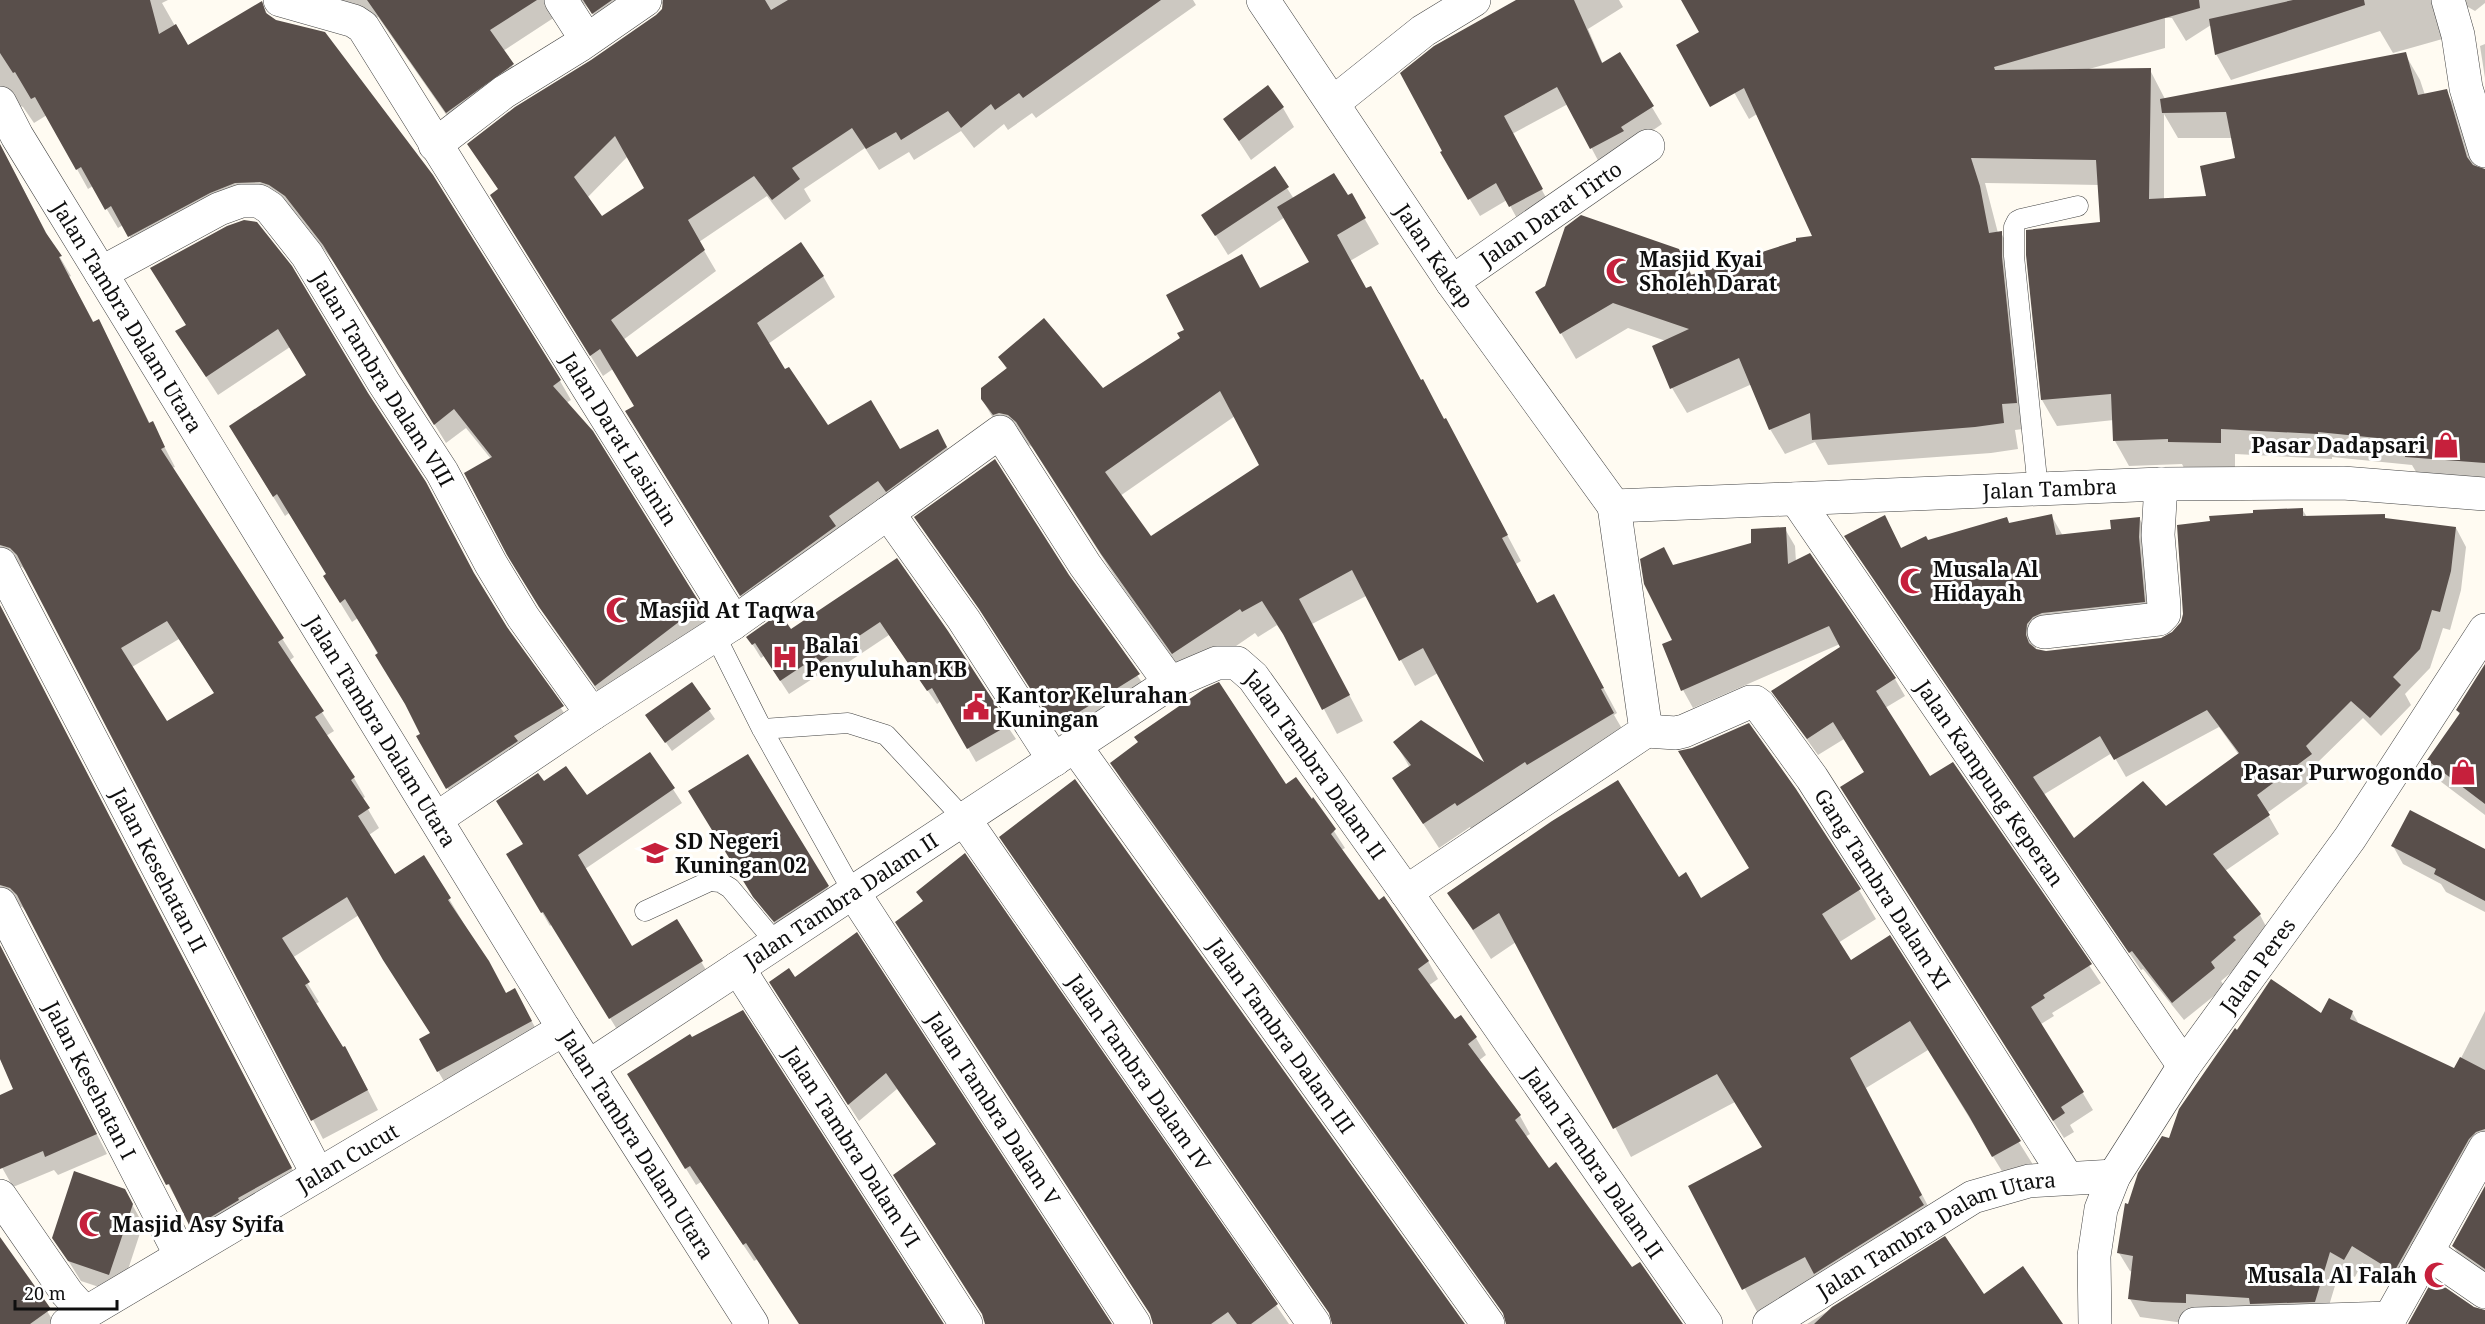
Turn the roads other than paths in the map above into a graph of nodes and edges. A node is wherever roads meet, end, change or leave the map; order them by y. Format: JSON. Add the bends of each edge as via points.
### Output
{"nodes":[{"id":1,"x":280,"y":0,"type":"edge"},
{"id":2,"x":561,"y":0,"type":"edge"},
{"id":3,"x":645,"y":0,"type":"edge"},
{"id":4,"x":1263,"y":0,"type":"edge"},
{"id":5,"x":1474,"y":0,"type":"edge"},
{"id":6,"x":2448,"y":0,"type":"edge"},
{"id":7,"x":586,"y":39,"type":"junction"},
{"id":8,"x":0,"y":103,"type":"edge"},
{"id":9,"x":1333,"y":104,"type":"junction"},
{"id":10,"x":8,"y":141,"type":"edge"},
{"id":11,"x":435,"y":145,"type":"junction"},
{"id":12,"x":1648,"y":146,"type":"dead end"},
{"id":13,"x":2485,"y":152,"type":"edge"},
{"id":14,"x":2078,"y":206,"type":"dead end"},
{"id":15,"x":101,"y":273,"type":"junction"},
{"id":16,"x":1452,"y":282,"type":"junction"},
{"id":17,"x":2161,"y":484,"type":"junction"},
{"id":18,"x":2038,"y":489,"type":"junction"},
{"id":19,"x":2485,"y":494,"type":"edge"},
{"id":20,"x":1796,"y":499,"type":"junction"},
{"id":21,"x":1614,"y":506,"type":"junction"},
{"id":22,"x":888,"y":513,"type":"junction"},
{"id":23,"x":0,"y":564,"type":"edge"},
{"id":24,"x":724,"y":629,"type":"junction"},
{"id":25,"x":2485,"y":630,"type":"edge"},
{"id":26,"x":2044,"y":632,"type":"dead end"},
{"id":27,"x":1170,"y":683,"type":"junction"},
{"id":28,"x":592,"y":714,"type":"junction"},
{"id":29,"x":762,"y":729,"type":"junction"},
{"id":30,"x":1646,"y":730,"type":"junction"},
{"id":31,"x":1064,"y":753,"type":"junction"},
{"id":32,"x":436,"y":819,"type":"junction"},
{"id":33,"x":964,"y":819,"type":"junction"},
{"id":34,"x":854,"y":892,"type":"junction"},
{"id":35,"x":1406,"y":892,"type":"junction"},
{"id":36,"x":0,"y":904,"type":"edge"},
{"id":37,"x":645,"y":911,"type":"dead end"},
{"id":38,"x":776,"y":943,"type":"junction"},
{"id":39,"x":738,"y":968,"type":"junction"},
{"id":40,"x":564,"y":1029,"type":"junction"},
{"id":41,"x":2184,"y":1066,"type":"junction"},
{"id":42,"x":588,"y":1067,"type":"junction"},
{"id":43,"x":2485,"y":1148,"type":"edge"},
{"id":44,"x":318,"y":1175,"type":"junction"},
{"id":45,"x":2114,"y":1176,"type":"junction"},
{"id":46,"x":2067,"y":1178,"type":"junction"},
{"id":47,"x":0,"y":1196,"type":"edge"},
{"id":48,"x":2427,"y":1252,"type":"junction"},
{"id":49,"x":181,"y":1256,"type":"junction"},
{"id":50,"x":2485,"y":1292,"type":"edge"},
{"id":51,"x":76,"y":1319,"type":"edge"},
{"id":52,"x":2391,"y":1321,"type":"edge"},
{"id":53,"x":2323,"y":1322,"type":"edge"},
{"id":54,"x":752,"y":1324,"type":"edge"},
{"id":55,"x":966,"y":1324,"type":"edge"},
{"id":56,"x":1134,"y":1324,"type":"edge"},
{"id":57,"x":1314,"y":1324,"type":"edge"},
{"id":58,"x":1488,"y":1324,"type":"edge"},
{"id":59,"x":1706,"y":1324,"type":"edge"},
{"id":60,"x":1769,"y":1324,"type":"edge"},
{"id":61,"x":2095,"y":1324,"type":"edge"},
{"id":62,"x":2195,"y":1324,"type":"edge"}],
"edges":[{"from":1,"to":11,"type":"street","name":"Jalan Darat Lasimin","via":[[363,27]]},
{"from":2,"to":7,"type":"street"},
{"from":3,"to":7,"type":"street"},
{"from":4,"to":9,"type":"street","name":"Jalan Kakap"},
{"from":5,"to":9,"type":"street","via":[[1423,31]]},
{"from":6,"to":13,"type":"street","via":[[2466,88]]},
{"from":7,"to":11,"type":"street","via":[[504,92]]},
{"from":8,"to":10,"type":"street","name":"Jalan Tambra Dalam Utara"},
{"from":9,"to":16,"type":"street","name":"Jalan Kakap"},
{"from":10,"to":15,"type":"street","name":"Jalan Tambra Dalam Utara"},
{"from":11,"to":24,"type":"street","name":"Jalan Darat Lasimin","via":[[730,613]]},
{"from":12,"to":16,"type":"street","name":"Jalan Darat Tirto"},
{"from":14,"to":18,"type":"lane","via":[[2021,219],[2014,227]]},
{"from":15,"to":28,"type":"street","name":"Jalan Tambra Dalam VIII","via":[[219,209],[241,201],[259,201],[270,208],[307,255],[442,472],[523,617]]},
{"from":15,"to":32,"type":"street","name":"Jalan Tambra Dalam Utara"},
{"from":16,"to":21,"type":"street","name":"Jalan Kakap"},
{"from":17,"to":18,"type":"street","name":"Jalan Tambra"},
{"from":17,"to":19,"type":"street","name":"Jalan Tambra","via":[[2343,483]]},
{"from":17,"to":26,"type":"street","via":[[2158,534],[2162,617]]},
{"from":18,"to":20,"type":"street","name":"Jalan Tambra"},
{"from":20,"to":21,"type":"street","name":"Jalan Tambra"},
{"from":20,"to":41,"type":"street","name":"Jalan Kampung Keperan"},
{"from":21,"to":30,"type":"street"},
{"from":22,"to":24,"type":"street"},
{"from":22,"to":27,"type":"street","via":[[1002,432],[1085,565]]},
{"from":22,"to":31,"type":"street","name":"Jalan Tambra Dalam III"},
{"from":23,"to":44,"type":"street","name":"Jalan Kesehatan II"},
{"from":24,"to":28,"type":"street"},
{"from":24,"to":29,"type":"lane"},
{"from":25,"to":41,"type":"street","name":"Jalan Peres","via":[[2350,838]]},
{"from":27,"to":31,"type":"street","name":"Jalan Tambra Dalam II"},
{"from":27,"to":35,"type":"street","name":"Jalan Tambra Dalam II","via":[[1217,663],[1237,663],[1254,677]]},
{"from":28,"to":32,"type":"street"},
{"from":29,"to":33,"type":"lane","via":[[848,723],[886,735]]},
{"from":29,"to":34,"type":"lane"},
{"from":30,"to":35,"type":"street"},
{"from":30,"to":46,"type":"street","name":"Gang Tambra Dalam XI","via":[[1676,733],[1750,702],[1759,705],[1812,778]]},
{"from":31,"to":33,"type":"street","name":"Jalan Tambra Dalam II"},
{"from":31,"to":58,"type":"street","name":"Jalan Tambra Dalam III"},
{"from":32,"to":40,"type":"street","name":"Jalan Tambra Dalam Utara"},
{"from":33,"to":34,"type":"street","name":"Jalan Tambra Dalam II"},
{"from":33,"to":57,"type":"street","name":"Jalan Tambra Dalam IV"},
{"from":34,"to":38,"type":"street","name":"Jalan Tambra Dalam II"},
{"from":34,"to":56,"type":"street","name":"Jalan Tambra Dalam V"},
{"from":35,"to":59,"type":"street","name":"Jalan Tambra Dalam II"},
{"from":36,"to":49,"type":"street","name":"Jalan Kesehatan I"},
{"from":37,"to":38,"type":"lane","via":[[710,881],[720,882],[730,888]]},
{"from":38,"to":39,"type":"street","name":"Jalan Tambra Dalam II"},
{"from":39,"to":42,"type":"street","name":"Jalan Tambra Dalam II"},
{"from":39,"to":55,"type":"street","name":"Jalan Tambra Dalam VI"},
{"from":40,"to":42,"type":"street","name":"Jalan Tambra Dalam Utara"},
{"from":40,"to":44,"type":"street","name":"Jalan Cucut"},
{"from":41,"to":45,"type":"street","name":"Jalan Peres"},
{"from":42,"to":54,"type":"street","name":"Jalan Tambra Dalam Utara"},
{"from":43,"to":48,"type":"street"},
{"from":44,"to":49,"type":"street","name":"Jalan Cucut"},
{"from":45,"to":46,"type":"street","name":"Jalan Tambra Dalam Utara"},
{"from":45,"to":61,"type":"street","name":"Jalan Peres","via":[[2101,1209],[2094,1256]]},
{"from":46,"to":60,"type":"street","name":"Jalan Tambra Dalam Utara","via":[[2029,1181],[1973,1197]]},
{"from":47,"to":51,"type":"street","via":[[67,1293]]},
{"from":48,"to":50,"type":"street"},
{"from":48,"to":52,"type":"street"},
{"from":49,"to":51,"type":"street","name":"Jalan Cucut"},
{"from":52,"to":53,"type":"street"},
{"from":53,"to":62,"type":"street"}]}
